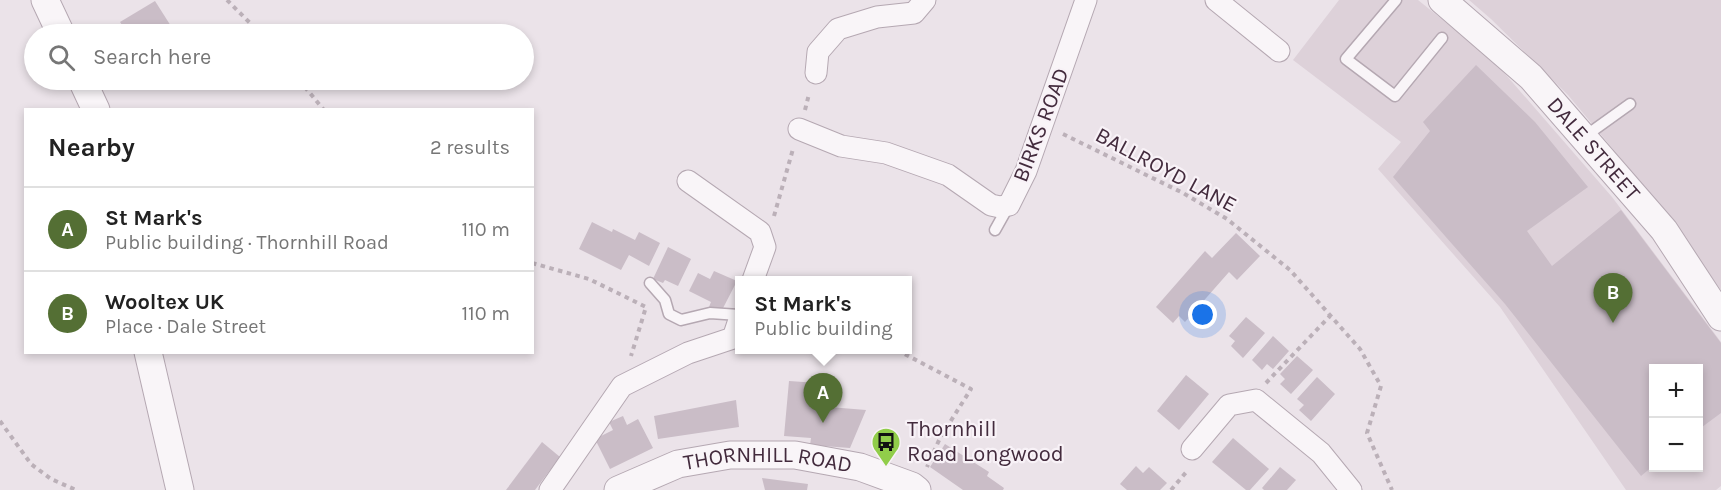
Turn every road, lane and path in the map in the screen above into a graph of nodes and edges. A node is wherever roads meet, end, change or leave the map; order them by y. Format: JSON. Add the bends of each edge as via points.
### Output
{"nodes":[{"id":1,"x":45,"y":0,"type":"edge"},
{"id":2,"x":227,"y":0,"type":"edge"},
{"id":3,"x":925,"y":0,"type":"edge"},
{"id":4,"x":1086,"y":0,"type":"edge"},
{"id":5,"x":1216,"y":0,"type":"edge"},
{"id":6,"x":1396,"y":0,"type":"edge"},
{"id":7,"x":1442,"y":0,"type":"edge"},
{"id":8,"x":56,"y":24,"type":"edge"},
{"id":9,"x":251,"y":24,"type":"edge"},
{"id":10,"x":1442,"y":38,"type":"dead end"},
{"id":11,"x":1279,"y":51,"type":"dead end"},
{"id":12,"x":816,"y":73,"type":"joint"},
{"id":13,"x":87,"y":90,"type":"edge"},
{"id":14,"x":307,"y":90,"type":"edge"},
{"id":15,"x":1630,"y":104,"type":"dead end"},
{"id":16,"x":95,"y":108,"type":"edge"},
{"id":17,"x":322,"y":108,"type":"edge"},
{"id":18,"x":1043,"y":124,"type":"junction"},
{"id":19,"x":799,"y":129,"type":"junction"},
{"id":20,"x":1584,"y":137,"type":"junction"},
{"id":21,"x":688,"y":181,"type":"dead end"},
{"id":22,"x":1009,"y":205,"type":"junction"},
{"id":23,"x":995,"y":230,"type":"dead end"},
{"id":24,"x":765,"y":247,"type":"junction"},
{"id":25,"x":534,"y":264,"type":"edge"},
{"id":26,"x":754,"y":276,"type":"edge"},
{"id":27,"x":650,"y":283,"type":"dead end"},
{"id":28,"x":735,"y":315,"type":"edge"},
{"id":29,"x":1330,"y":316,"type":"junction"},
{"id":30,"x":1721,"y":317,"type":"edge"},
{"id":31,"x":735,"y":332,"type":"edge"},
{"id":32,"x":148,"y":354,"type":"edge"},
{"id":33,"x":905,"y":354,"type":"edge"},
{"id":34,"x":621,"y":386,"type":"junction"},
{"id":35,"x":1256,"y":400,"type":"junction"},
{"id":36,"x":0,"y":421,"type":"edge"},
{"id":37,"x":1192,"y":449,"type":"dead end"},
{"id":38,"x":76,"y":490,"type":"edge"},
{"id":39,"x":180,"y":490,"type":"edge"},
{"id":40,"x":550,"y":490,"type":"edge"},
{"id":41,"x":618,"y":490,"type":"edge"},
{"id":42,"x":917,"y":490,"type":"edge"},
{"id":43,"x":1351,"y":490,"type":"edge"},
{"id":44,"x":1392,"y":490,"type":"edge"}],
"edges":[{"from":1,"to":8,"type":"street"},
{"from":2,"to":9,"type":"path"},
{"from":3,"to":12,"type":"street","via":[[915,13],[877,17],[838,29],[818,52]]},
{"from":4,"to":18,"type":"street","name":"BIRKS ROAD"},
{"from":5,"to":11,"type":"street"},
{"from":6,"to":10,"type":"lane","via":[[1346,59],[1395,96]]},
{"from":7,"to":20,"type":"street","name":"DALE STREET","via":[[1532,77]]},
{"from":12,"to":19,"type":"path"},
{"from":13,"to":16,"type":"street"},
{"from":14,"to":17,"type":"path"},
{"from":15,"to":20,"type":"lane"},
{"from":18,"to":22,"type":"street","name":"BIRKS ROAD"},
{"from":18,"to":29,"type":"path","name":"BALLROYD LANE","via":[[1184,193],[1227,219],[1290,270]]},
{"from":19,"to":22,"type":"street","name":"BIRKS ROAD","via":[[841,146],[886,153],[948,175],[991,205]]},
{"from":19,"to":24,"type":"path"},
{"from":20,"to":30,"type":"street","name":"DALE STREET","via":[[1664,230]]},
{"from":21,"to":24,"type":"street","via":[[760,232]]},
{"from":22,"to":23,"type":"lane"},
{"from":24,"to":26,"type":"street"},
{"from":25,"to":34,"type":"path","via":[[589,279],[646,307]]},
{"from":27,"to":28,"type":"lane","via":[[664,300],[669,315],[681,320],[710,313]]},
{"from":29,"to":35,"type":"path","via":[[1256,394]]},
{"from":29,"to":44,"type":"path","name":"BALLROYD LANE","via":[[1360,349],[1381,386],[1367,433]]},
{"from":31,"to":34,"type":"street","via":[[733,338],[688,353]]},
{"from":32,"to":39,"type":"street"},
{"from":33,"to":42,"type":"path","via":[[971,389],[940,438]]},
{"from":34,"to":40,"type":"street"},
{"from":35,"to":37,"type":"street","via":[[1229,405]]},
{"from":35,"to":43,"type":"street","via":[[1321,453]]},
{"from":36,"to":38,"type":"path","via":[[31,464]]},
{"from":41,"to":42,"type":"street","name":"THORNHILL ROAD","via":[[678,464],[730,454],[795,454],[860,467]]}]}
